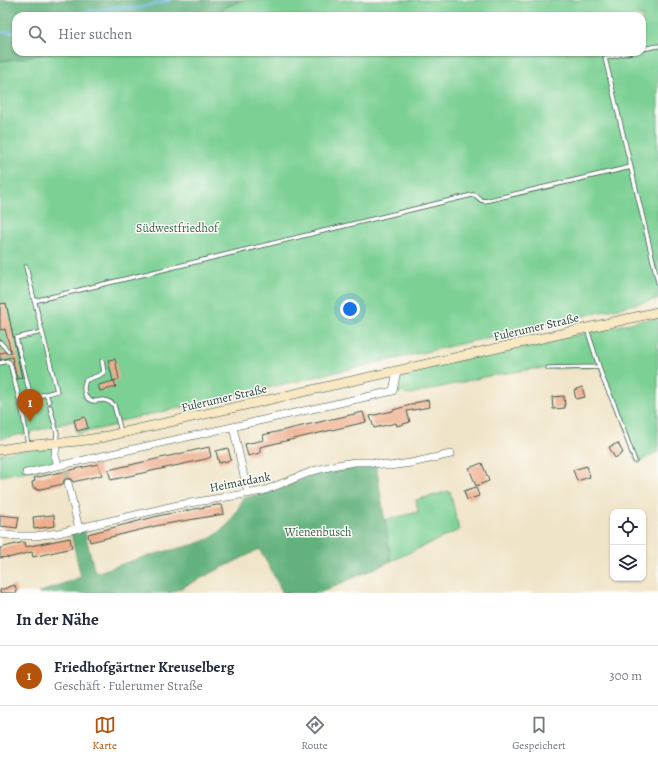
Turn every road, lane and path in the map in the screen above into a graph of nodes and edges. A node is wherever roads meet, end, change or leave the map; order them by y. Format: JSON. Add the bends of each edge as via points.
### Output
{"nodes":[{"id":1,"x":658,"y":46,"type":"edge"},
{"id":2,"x":646,"y":49,"type":"edge"},
{"id":3,"x":614,"y":56,"type":"edge"},
{"id":4,"x":631,"y":167,"type":"junction"},
{"id":5,"x":26,"y":267,"type":"dead end"},
{"id":6,"x":658,"y":282,"type":"edge"},
{"id":7,"x":34,"y":301,"type":"junction"},
{"id":8,"x":658,"y":312,"type":"edge"},
{"id":9,"x":587,"y":328,"type":"junction"},
{"id":10,"x":42,"y":332,"type":"junction"},
{"id":11,"x":0,"y":342,"type":"edge"},
{"id":12,"x":8,"y":351,"type":"dead end"},
{"id":13,"x":10,"y":358,"type":"dead end"},
{"id":14,"x":102,"y":360,"type":"dead end"},
{"id":15,"x":0,"y":363,"type":"edge"},
{"id":16,"x":10,"y":364,"type":"junction"},
{"id":17,"x":599,"y":367,"type":"junction"},
{"id":18,"x":548,"y":368,"type":"dead end"},
{"id":19,"x":397,"y":371,"type":"junction"},
{"id":20,"x":46,"y":394,"type":"junction"},
{"id":21,"x":48,"y":402,"type":"dead end"},
{"id":22,"x":50,"y":407,"type":"dead end"},
{"id":23,"x":233,"y":427,"type":"junction"},
{"id":24,"x":121,"y":433,"type":"junction"},
{"id":25,"x":56,"y":444,"type":"junction"},
{"id":26,"x":28,"y":445,"type":"junction"},
{"id":27,"x":0,"y":450,"type":"edge"},
{"id":28,"x":451,"y":454,"type":"dead end"},
{"id":29,"x":635,"y":461,"type":"dead end"},
{"id":30,"x":63,"y":468,"type":"junction"},
{"id":31,"x":22,"y":474,"type":"dead end"},
{"id":32,"x":68,"y":483,"type":"tunnel mouth"},
{"id":33,"x":248,"y":494,"type":"junction"},
{"id":34,"x":78,"y":529,"type":"junction"},
{"id":35,"x":0,"y":534,"type":"edge"}],
"edges":[{"from":1,"to":2,"type":"lane"},
{"from":3,"to":4,"type":"lane","via":[[605,58]]},
{"from":4,"to":6,"type":"lane"},
{"from":4,"to":7,"type":"lane","via":[[485,201],[472,195]]},
{"from":5,"to":7,"type":"lane"},
{"from":7,"to":10,"type":"lane"},
{"from":8,"to":9,"type":"main road","name":"Fulerumer Straße"},
{"from":9,"to":17,"type":"lane"},
{"from":9,"to":19,"type":"main road","name":"Fulerumer Straße"},
{"from":10,"to":20,"type":"lane","via":[[57,391]]},
{"from":10,"to":20,"type":"lane","via":[[16,338],[31,398]]},
{"from":11,"to":12,"type":"lane"},
{"from":13,"to":16,"type":"lane"},
{"from":14,"to":24,"type":"lane","via":[[104,372],[86,380],[85,394],[90,400],[105,400],[114,405]]},
{"from":15,"to":16,"type":"lane","via":[[7,361]]},
{"from":16,"to":26,"type":"lane"},
{"from":17,"to":18,"type":"lane"},
{"from":17,"to":29,"type":"lane"},
{"from":19,"to":23,"type":"street","via":[[394,391]]},
{"from":19,"to":24,"type":"main road","name":"Fulerumer Straße"},
{"from":20,"to":21,"type":"lane"},
{"from":22,"to":25,"type":"lane","via":[[57,433]]},
{"from":23,"to":30,"type":"street"},
{"from":23,"to":33,"type":"street"},
{"from":24,"to":25,"type":"main road","name":"Fulerumer Straße"},
{"from":25,"to":26,"type":"main road","name":"Fulerumer Straße"},
{"from":25,"to":30,"type":"street","via":[[55,455]]},
{"from":26,"to":27,"type":"main road","name":"Fulerumer Straße"},
{"from":28,"to":33,"type":"street","name":"Heimatdank","via":[[389,466],[371,462],[337,465]]},
{"from":30,"to":31,"type":"street"},
{"from":32,"to":34,"type":"street"},
{"from":33,"to":34,"type":"street","name":"Heimatdank","via":[[178,505]]},
{"from":34,"to":35,"type":"street","name":"Heimatdank","via":[[35,536]]}]}
